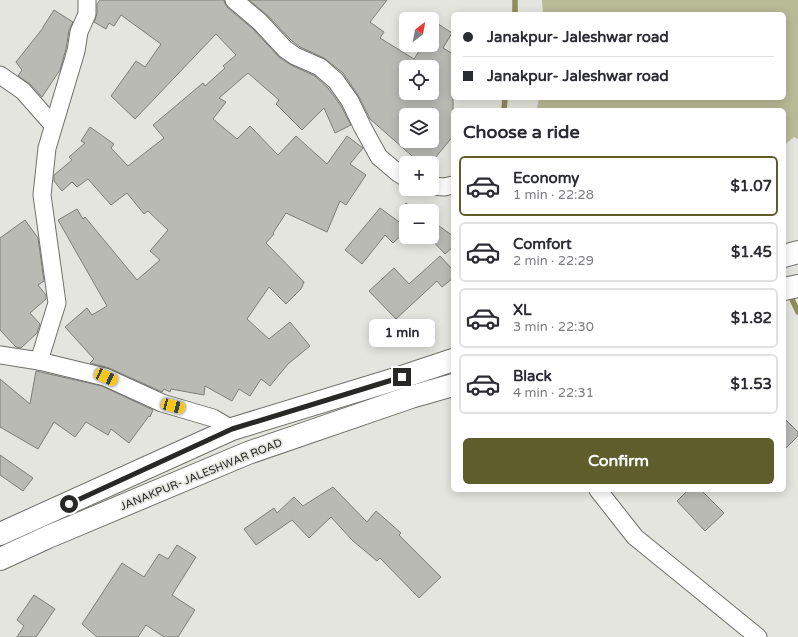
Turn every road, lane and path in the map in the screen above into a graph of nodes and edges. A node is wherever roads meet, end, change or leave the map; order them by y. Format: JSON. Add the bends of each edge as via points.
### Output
{"nodes":[{"id":1,"x":87,"y":0,"type":"edge"},
{"id":2,"x":234,"y":0,"type":"edge"},
{"id":3,"x":0,"y":75,"type":"edge"},
{"id":4,"x":53,"y":125,"type":"junction"},
{"id":5,"x":399,"y":174,"type":"edge"},
{"id":6,"x":451,"y":185,"type":"edge"},
{"id":7,"x":439,"y":187,"type":"edge"},
{"id":8,"x":798,"y":252,"type":"edge"},
{"id":9,"x":786,"y":255,"type":"edge"},
{"id":10,"x":798,"y":286,"type":"edge"},
{"id":11,"x":786,"y":289,"type":"edge"},
{"id":12,"x":0,"y":355,"type":"edge"},
{"id":13,"x":39,"y":361,"type":"junction"},
{"id":14,"x":451,"y":361,"type":"edge"},
{"id":15,"x":451,"y":386,"type":"edge"},
{"id":16,"x":232,"y":429,"type":"junction"},
{"id":17,"x":600,"y":492,"type":"edge"},
{"id":18,"x":0,"y":534,"type":"edge"},
{"id":19,"x":0,"y":559,"type":"edge"},
{"id":20,"x":758,"y":637,"type":"edge"}],
"edges":[{"from":1,"to":4,"type":"street","via":[[87,14],[78,32],[76,51]]},
{"from":2,"to":5,"type":"street","via":[[260,22],[284,49],[320,67],[336,81],[350,101],[380,157]]},
{"from":3,"to":4,"type":"street","via":[[23,91]]},
{"from":4,"to":13,"type":"street","via":[[47,148],[42,195],[57,303]]},
{"from":6,"to":7,"type":"street"},
{"from":8,"to":9,"type":"highway"},
{"from":10,"to":11,"type":"highway"},
{"from":12,"to":13,"type":"street"},
{"from":13,"to":16,"type":"street","via":[[106,377],[162,403],[213,418]]},
{"from":14,"to":16,"type":"highway"},
{"from":15,"to":19,"type":"highway","name":"JANAKPUR- JALESHWAR ROAD","via":[[248,453]]},
{"from":16,"to":18,"type":"highway"},
{"from":17,"to":20,"type":"street","via":[[635,537]]}]}
